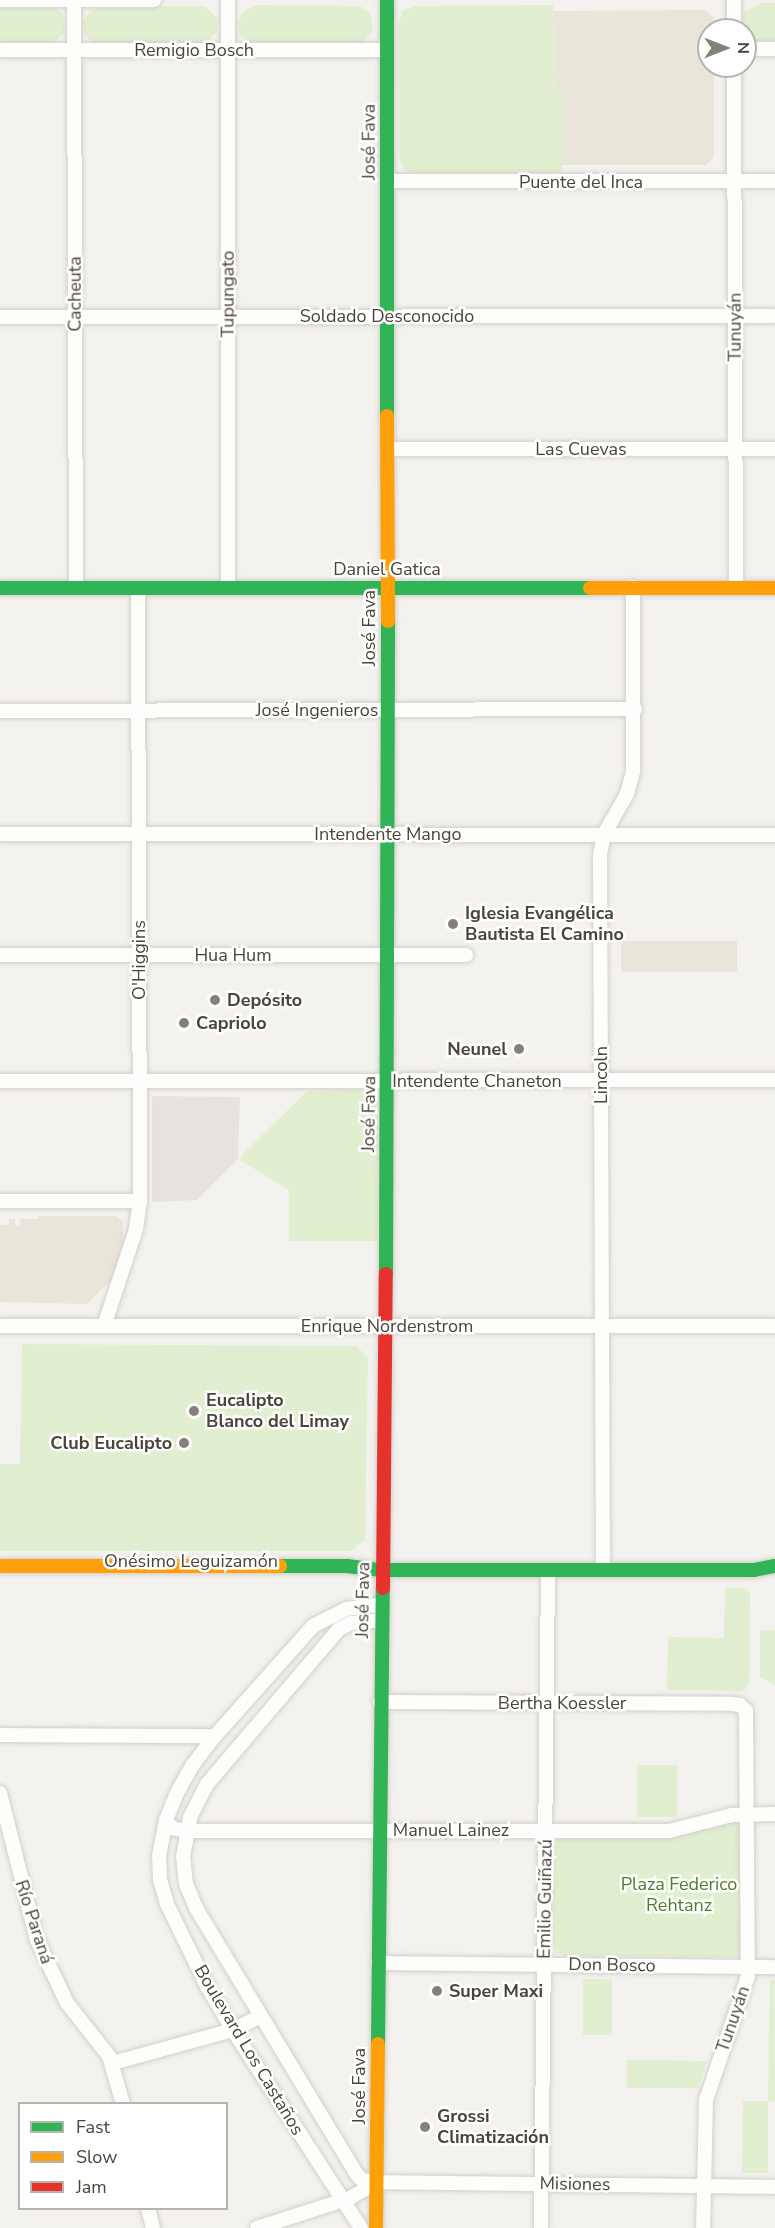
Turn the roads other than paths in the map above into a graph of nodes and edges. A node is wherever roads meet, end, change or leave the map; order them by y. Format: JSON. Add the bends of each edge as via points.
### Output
{"nodes":[{"id":1,"x":0,"y":0,"type":"edge"},
{"id":2,"x":74,"y":0,"type":"edge"},
{"id":3,"x":154,"y":0,"type":"edge"},
{"id":4,"x":228,"y":0,"type":"edge"},
{"id":5,"x":387,"y":0,"type":"edge"},
{"id":6,"x":734,"y":0,"type":"edge"},
{"id":7,"x":734,"y":18,"type":"edge"},
{"id":8,"x":757,"y":49,"type":"edge"},
{"id":9,"x":775,"y":49,"type":"edge"},
{"id":10,"x":0,"y":50,"type":"edge"},
{"id":11,"x":74,"y":50,"type":"junction"},
{"id":12,"x":228,"y":50,"type":"junction"},
{"id":13,"x":387,"y":50,"type":"junction"},
{"id":14,"x":734,"y":78,"type":"edge"},
{"id":15,"x":387,"y":182,"type":"junction"},
{"id":16,"x":734,"y":182,"type":"junction"},
{"id":17,"x":775,"y":182,"type":"edge"},
{"id":18,"x":228,"y":316,"type":"junction"},
{"id":19,"x":387,"y":316,"type":"junction"},
{"id":20,"x":735,"y":316,"type":"junction"},
{"id":21,"x":775,"y":316,"type":"edge"},
{"id":22,"x":0,"y":317,"type":"edge"},
{"id":23,"x":75,"y":317,"type":"junction"},
{"id":24,"x":387,"y":449,"type":"junction"},
{"id":25,"x":735,"y":449,"type":"junction"},
{"id":26,"x":775,"y":449,"type":"edge"},
{"id":27,"x":228,"y":587,"type":"junction"},
{"id":28,"x":387,"y":587,"type":"junction"},
{"id":29,"x":633,"y":587,"type":"junction"},
{"id":30,"x":0,"y":588,"type":"edge"},
{"id":31,"x":76,"y":588,"type":"junction"},
{"id":32,"x":138,"y":588,"type":"junction"},
{"id":33,"x":736,"y":588,"type":"junction"},
{"id":34,"x":775,"y":588,"type":"edge"},
{"id":35,"x":635,"y":709,"type":"junction"},
{"id":36,"x":139,"y":710,"type":"junction"},
{"id":37,"x":387,"y":710,"type":"junction"},
{"id":38,"x":0,"y":711,"type":"edge"},
{"id":39,"x":387,"y":833,"type":"junction"},
{"id":40,"x":0,"y":834,"type":"edge"},
{"id":41,"x":139,"y":834,"type":"junction"},
{"id":42,"x":604,"y":834,"type":"junction"},
{"id":43,"x":775,"y":835,"type":"edge"},
{"id":44,"x":139,"y":955,"type":"junction"},
{"id":45,"x":388,"y":955,"type":"junction"},
{"id":46,"x":465,"y":955,"type":"dead end"},
{"id":47,"x":0,"y":956,"type":"edge"},
{"id":48,"x":775,"y":1080,"type":"edge"},
{"id":49,"x":0,"y":1081,"type":"edge"},
{"id":50,"x":139,"y":1081,"type":"junction"},
{"id":51,"x":388,"y":1081,"type":"junction"},
{"id":52,"x":601,"y":1081,"type":"junction"},
{"id":53,"x":140,"y":1201,"type":"junction"},
{"id":54,"x":0,"y":1202,"type":"edge"},
{"id":55,"x":0,"y":1326,"type":"edge"},
{"id":56,"x":104,"y":1326,"type":"junction"},
{"id":57,"x":384,"y":1326,"type":"junction"},
{"id":58,"x":602,"y":1326,"type":"junction"},
{"id":59,"x":775,"y":1326,"type":"edge"},
{"id":60,"x":0,"y":1566,"type":"edge"},
{"id":61,"x":771,"y":1569,"type":"edge"},
{"id":62,"x":381,"y":1570,"type":"junction"},
{"id":63,"x":548,"y":1570,"type":"junction"},
{"id":64,"x":603,"y":1570,"type":"junction"},
{"id":65,"x":0,"y":1580,"type":"edge"},
{"id":66,"x":381,"y":1605,"type":"junction"},
{"id":67,"x":381,"y":1620,"type":"junction"},
{"id":68,"x":313,"y":1626,"type":"junction"},
{"id":69,"x":328,"y":1640,"type":"junction"},
{"id":70,"x":380,"y":1702,"type":"junction"},
{"id":71,"x":546,"y":1702,"type":"junction"},
{"id":72,"x":743,"y":1707,"type":"joint"},
{"id":73,"x":0,"y":1735,"type":"edge"},
{"id":74,"x":216,"y":1736,"type":"junction"},
{"id":75,"x":0,"y":1793,"type":"edge"},
{"id":76,"x":748,"y":1814,"type":"junction"},
{"id":77,"x":775,"y":1814,"type":"edge"},
{"id":78,"x":166,"y":1820,"type":"junction"},
{"id":79,"x":379,"y":1829,"type":"junction"},
{"id":80,"x":545,"y":1830,"type":"junction"},
{"id":81,"x":186,"y":1831,"type":"junction"},
{"id":82,"x":378,"y":1963,"type":"junction"},
{"id":83,"x":544,"y":1964,"type":"junction"},
{"id":84,"x":748,"y":1966,"type":"junction"},
{"id":85,"x":775,"y":1967,"type":"edge"},
{"id":86,"x":261,"y":2016,"type":"junction"},
{"id":87,"x":233,"y":2030,"type":"junction"},
{"id":88,"x":113,"y":2063,"type":"junction"},
{"id":89,"x":123,"y":2102,"type":"edge"},
{"id":90,"x":348,"y":2160,"type":"junction"},
{"id":91,"x":326,"y":2174,"type":"junction"},
{"id":92,"x":376,"y":2182,"type":"junction"},
{"id":93,"x":542,"y":2183,"type":"junction"},
{"id":94,"x":704,"y":2186,"type":"junction"},
{"id":95,"x":775,"y":2187,"type":"edge"},
{"id":96,"x":343,"y":2201,"type":"junction"},
{"id":97,"x":148,"y":2210,"type":"edge"},
{"id":98,"x":153,"y":2228,"type":"edge"},
{"id":99,"x":257,"y":2228,"type":"edge"},
{"id":100,"x":361,"y":2228,"type":"edge"},
{"id":101,"x":376,"y":2228,"type":"edge"},
{"id":102,"x":542,"y":2228,"type":"edge"},
{"id":103,"x":704,"y":2228,"type":"edge"}],
"edges":[{"from":1,"to":2,"type":"street"},
{"from":2,"to":3,"type":"street"},
{"from":2,"to":11,"type":"street","name":"Cacheuta"},
{"from":4,"to":12,"type":"street","name":"Tupungato"},
{"from":5,"to":13,"type":"main road","name":"José Fava"},
{"from":6,"to":7,"type":"street"},
{"from":8,"to":9,"type":"street"},
{"from":10,"to":11,"type":"street","name":"Remigio Bosch"},
{"from":11,"to":12,"type":"street","name":"Remigio Bosch"},
{"from":11,"to":23,"type":"street","name":"Cacheuta"},
{"from":12,"to":13,"type":"street","name":"Remigio Bosch"},
{"from":12,"to":18,"type":"street","name":"Tupungato"},
{"from":13,"to":15,"type":"main road","name":"José Fava"},
{"from":14,"to":16,"type":"street","name":"Tunuyán"},
{"from":15,"to":16,"type":"street","name":"Puente del Inca"},
{"from":15,"to":19,"type":"main road","name":"José Fava"},
{"from":16,"to":17,"type":"street","name":"Puente del Inca"},
{"from":16,"to":20,"type":"street","name":"Tunuyán"},
{"from":18,"to":19,"type":"street","name":"Soldado Desconocido"},
{"from":18,"to":23,"type":"street","name":"Soldado Desconocido"},
{"from":18,"to":27,"type":"street","name":"Tupungato"},
{"from":19,"to":20,"type":"street","name":"Soldado Desconocido"},
{"from":19,"to":24,"type":"main road","name":"José Fava"},
{"from":20,"to":21,"type":"street","name":"Soldado Desconocido"},
{"from":20,"to":25,"type":"street","name":"Tunuyán"},
{"from":22,"to":23,"type":"street","name":"Soldado Desconocido"},
{"from":23,"to":31,"type":"street","name":"Cacheuta"},
{"from":24,"to":25,"type":"street","name":"Las Cuevas"},
{"from":24,"to":28,"type":"main road","name":"José Fava"},
{"from":25,"to":26,"type":"street","name":"Las Cuevas"},
{"from":25,"to":33,"type":"street","name":"Tunuyán"},
{"from":27,"to":28,"type":"main road","name":"Daniel Gatica"},
{"from":27,"to":32,"type":"main road","name":"Daniel Gatica"},
{"from":28,"to":29,"type":"main road","name":"Daniel Gatica"},
{"from":28,"to":37,"type":"main road","name":"José Fava"},
{"from":29,"to":33,"type":"main road","name":"Daniel Gatica"},
{"from":29,"to":35,"type":"street","name":"Lincoln"},
{"from":30,"to":31,"type":"main road","name":"Daniel Gatica"},
{"from":31,"to":32,"type":"main road","name":"Daniel Gatica"},
{"from":32,"to":36,"type":"street","name":"O'Higgins"},
{"from":33,"to":34,"type":"main road","name":"Daniel Gatica"},
{"from":35,"to":37,"type":"street","name":"José Ingenieros"},
{"from":35,"to":42,"type":"street","name":"Lincoln","via":[[633,771],[627,794]]},
{"from":36,"to":37,"type":"street","name":"José Ingenieros"},
{"from":36,"to":38,"type":"street","name":"José Ingenieros"},
{"from":36,"to":41,"type":"street","name":"O'Higgins"},
{"from":37,"to":39,"type":"main road","name":"José Fava"},
{"from":39,"to":41,"type":"street","name":"Intendente Mango"},
{"from":39,"to":42,"type":"street","name":"Intendente Mango"},
{"from":39,"to":45,"type":"main road","name":"José Fava"},
{"from":40,"to":41,"type":"street","name":"Intendente Mango"},
{"from":41,"to":44,"type":"street","name":"O'Higgins"},
{"from":42,"to":43,"type":"street","name":"Intendente Mango"},
{"from":42,"to":52,"type":"street","name":"Lincoln","via":[[600,855]]},
{"from":44,"to":45,"type":"street","name":"Hua Hum"},
{"from":44,"to":47,"type":"street","name":"Hua Hum"},
{"from":44,"to":50,"type":"street","name":"O'Higgins"},
{"from":45,"to":46,"type":"street","name":"Hua Hum"},
{"from":45,"to":51,"type":"main road","name":"José Fava"},
{"from":48,"to":52,"type":"street","name":"Intendente Chaneton"},
{"from":49,"to":50,"type":"street","name":"Intendente Chaneton"},
{"from":50,"to":51,"type":"street","name":"Intendente Chaneton"},
{"from":50,"to":53,"type":"street","name":"O'Higgins"},
{"from":51,"to":52,"type":"street","name":"Intendente Chaneton"},
{"from":51,"to":57,"type":"main road","name":"José Fava"},
{"from":52,"to":58,"type":"street","name":"Lincoln"},
{"from":53,"to":54,"type":"street"},
{"from":53,"to":56,"type":"street","name":"O'Higgins","via":[[136,1229]]},
{"from":55,"to":56,"type":"street","name":"Enrique Nordenstrom"},
{"from":56,"to":57,"type":"street","name":"Enrique Nordenstrom"},
{"from":57,"to":58,"type":"street","name":"Enrique Nordenstrom"},
{"from":57,"to":62,"type":"main road","name":"José Fava"},
{"from":58,"to":59,"type":"street","name":"Enrique Nordenstrom"},
{"from":58,"to":64,"type":"street","name":"Lincoln"},
{"from":60,"to":62,"type":"main road","name":"Onésimo Leguizamón","via":[[347,1566]]},
{"from":61,"to":64,"type":"main road","name":"Onésimo Leguizamón"},
{"from":62,"to":63,"type":"main road","name":"Onésimo Leguizamón"},
{"from":62,"to":65,"type":"main road","name":"Onésimo Leguizamón","via":[[348,1578]]},
{"from":62,"to":66,"type":"main road","name":"José Fava"},
{"from":63,"to":64,"type":"main road","name":"Onésimo Leguizamón"},
{"from":63,"to":71,"type":"street","name":"Emilio Guiñazú"},
{"from":66,"to":67,"type":"main road","name":"José Fava"},
{"from":66,"to":68,"type":"street","name":"Boulevard Los Castaños","via":[[346,1609]]},
{"from":67,"to":69,"type":"street","name":"Boulevard Los Castaños","via":[[351,1623]]},
{"from":67,"to":70,"type":"main road","name":"José Fava"},
{"from":68,"to":69,"type":"street","via":[[326,1628]]},
{"from":68,"to":74,"type":"street","name":"Boulevard Los Castaños"},
{"from":69,"to":81,"type":"street","name":"Boulevard Los Castaños","via":[[207,1784]]},
{"from":70,"to":71,"type":"street","name":"Bertha Koessler"},
{"from":70,"to":79,"type":"main road","name":"José Fava"},
{"from":71,"to":72,"type":"street","name":"Bertha Koessler"},
{"from":71,"to":80,"type":"street","name":"Emilio Guiñazú"},
{"from":72,"to":76,"type":"street","name":"Tunuyán","via":[[748,1720]]},
{"from":73,"to":74,"type":"street"},
{"from":74,"to":78,"type":"street","name":"Boulevard Los Castaños","via":[[185,1779]]},
{"from":75,"to":88,"type":"street","name":"Río Paraná","via":[[29,1917],[47,1964],[75,2015]]},
{"from":76,"to":77,"type":"street","name":"Manuel Lainez"},
{"from":76,"to":80,"type":"street","name":"Manuel Lainez","via":[[669,1831]]},
{"from":76,"to":84,"type":"street","name":"Tunuyán"},
{"from":78,"to":81,"type":"street","name":"Manuel Lainez","via":[[172,1828]]},
{"from":78,"to":87,"type":"street","name":"Boulevard Los Castaños","via":[[159,1856],[163,1893],[207,1986]]},
{"from":79,"to":80,"type":"street","name":"Manuel Lainez"},
{"from":79,"to":81,"type":"street","name":"Manuel Lainez"},
{"from":79,"to":82,"type":"main road","name":"José Fava"},
{"from":80,"to":83,"type":"street","name":"Emilio Guiñazú"},
{"from":81,"to":86,"type":"street","name":"Boulevard Los Castaños","via":[[183,1856],[190,1896]]},
{"from":82,"to":83,"type":"street","name":"Don Bosco"},
{"from":82,"to":92,"type":"main road","name":"José Fava"},
{"from":83,"to":84,"type":"street","name":"Don Bosco"},
{"from":83,"to":93,"type":"street","name":"Emilio Guiñazú"},
{"from":84,"to":85,"type":"street","name":"Don Bosco"},
{"from":84,"to":94,"type":"street","name":"Tunuyán","via":[[743,1996],[706,2100]]},
{"from":86,"to":87,"type":"street"},
{"from":86,"to":90,"type":"street","name":"Boulevard Los Castaños"},
{"from":87,"to":88,"type":"street"},
{"from":87,"to":91,"type":"street","name":"Boulevard Los Castaños"},
{"from":88,"to":89,"type":"street","name":"Río Paraná"},
{"from":90,"to":91,"type":"street","via":[[344,2177]]},
{"from":90,"to":92,"type":"street","name":"Boulevard Los Castaños","via":[[361,2179]]},
{"from":91,"to":96,"type":"street","name":"Boulevard Los Castaños"},
{"from":92,"to":93,"type":"street","name":"Misiones"},
{"from":92,"to":96,"type":"street"},
{"from":92,"to":101,"type":"main road","name":"José Fava"},
{"from":93,"to":94,"type":"street","name":"Misiones"},
{"from":93,"to":102,"type":"street","name":"Emilio Guiñazú"},
{"from":94,"to":95,"type":"street","name":"Misiones"},
{"from":94,"to":103,"type":"street","name":"Tunuyán"},
{"from":96,"to":99,"type":"street"},
{"from":96,"to":100,"type":"street","name":"Boulevard Los Castaños"},
{"from":97,"to":98,"type":"street"}]}
